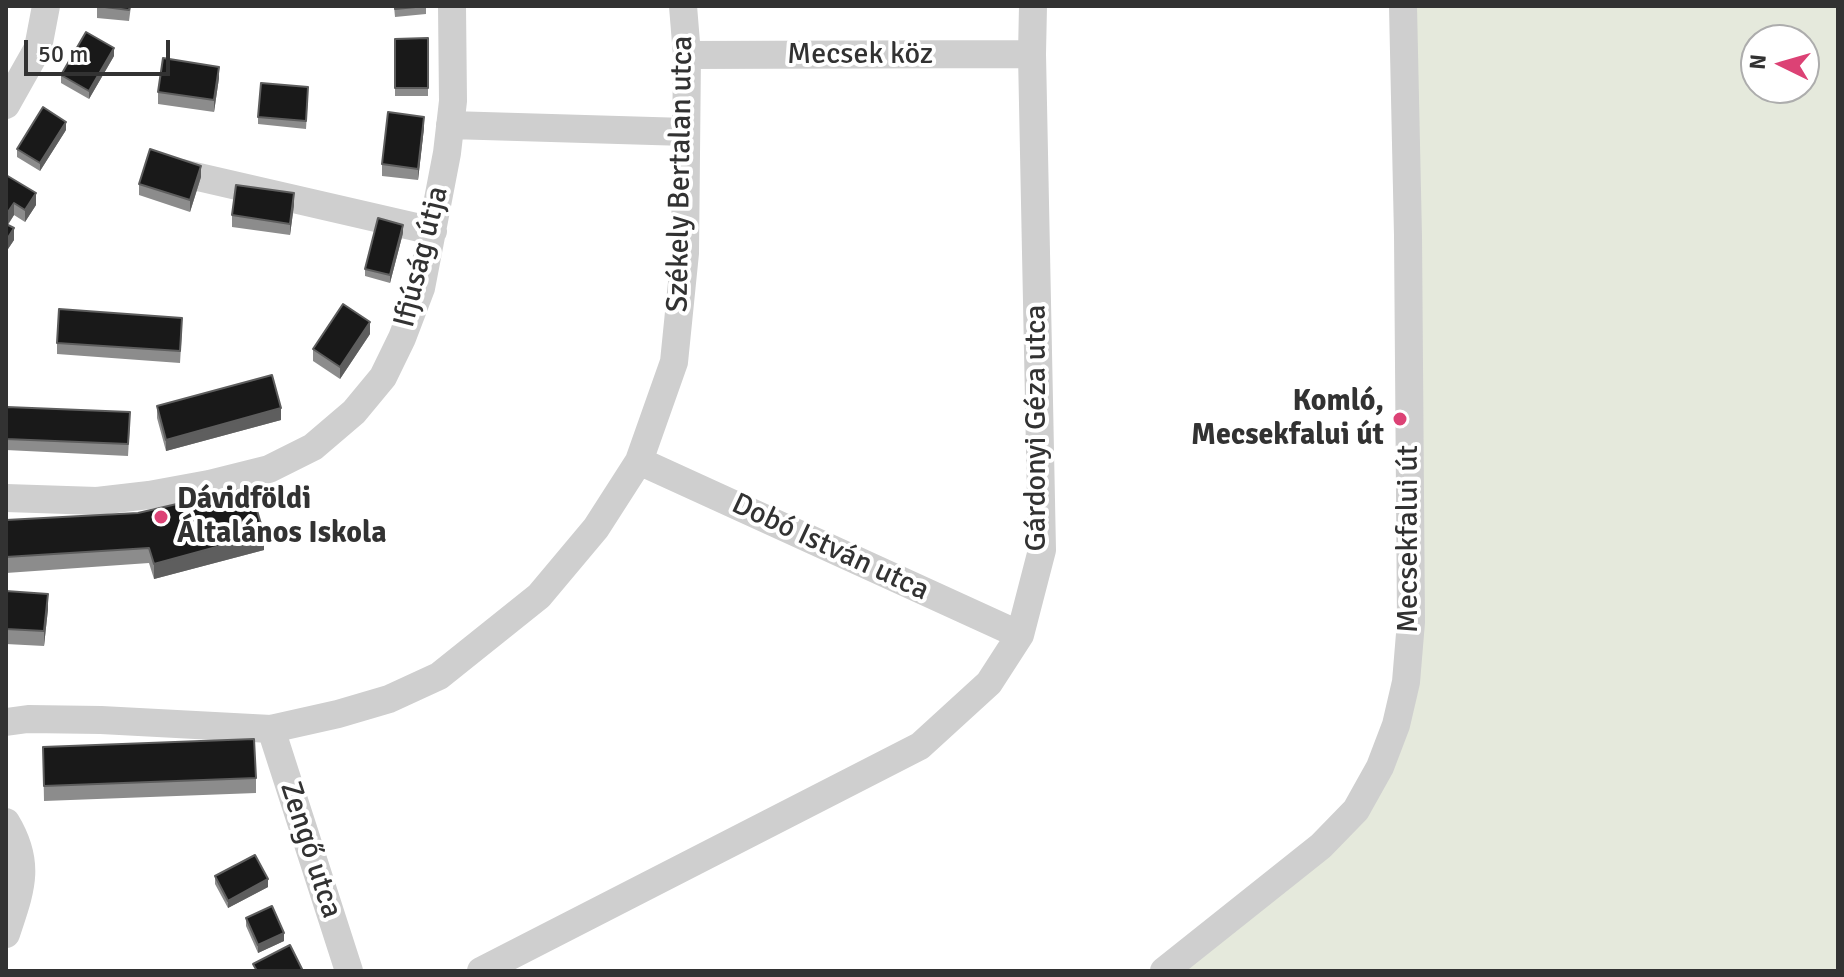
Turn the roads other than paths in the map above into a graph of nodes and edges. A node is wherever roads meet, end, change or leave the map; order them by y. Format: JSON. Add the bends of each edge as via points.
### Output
{"nodes":[{"id":1,"x":46,"y":6,"type":"edge"},
{"id":2,"x":452,"y":6,"type":"edge"},
{"id":3,"x":683,"y":6,"type":"edge"},
{"id":4,"x":1033,"y":6,"type":"edge"},
{"id":5,"x":1403,"y":6,"type":"edge"},
{"id":6,"x":1032,"y":54,"type":"junction"},
{"id":7,"x":687,"y":55,"type":"junction"},
{"id":8,"x":6,"y":105,"type":"edge"},
{"id":9,"x":450,"y":125,"type":"junction"},
{"id":10,"x":686,"y":132,"type":"junction"},
{"id":11,"x":181,"y":173,"type":"edge"},
{"id":12,"x":433,"y":231,"type":"junction"},
{"id":13,"x":639,"y":461,"type":"junction"},
{"id":14,"x":6,"y":498,"type":"edge"},
{"id":15,"x":1020,"y":635,"type":"junction"},
{"id":16,"x":6,"y":722,"type":"edge"},
{"id":17,"x":271,"y":729,"type":"junction"},
{"id":18,"x":6,"y":822,"type":"edge"},
{"id":19,"x":6,"y":934,"type":"edge"},
{"id":20,"x":349,"y":971,"type":"edge"},
{"id":21,"x":481,"y":971,"type":"edge"},
{"id":22,"x":1164,"y":971,"type":"edge"}],
"edges":[{"from":1,"to":8,"type":"street","via":[[38,48]]},
{"from":2,"to":9,"type":"street","name":"Ifjúság útja"},
{"from":3,"to":7,"type":"street","name":"Székely Bertalan utca"},
{"from":4,"to":6,"type":"street","name":"Gárdonyi Géza utca"},
{"from":5,"to":22,"type":"street","name":"Mecsekfalui út","via":[[1411,622],[1396,725],[1356,810],[1321,846]]},
{"from":6,"to":7,"type":"street","name":"Mecsek köz"},
{"from":6,"to":15,"type":"street","name":"Gárdonyi Géza utca","via":[[1042,550]]},
{"from":7,"to":10,"type":"street","name":"Székely Bertalan utca"},
{"from":9,"to":10,"type":"street"},
{"from":9,"to":12,"type":"street","name":"Ifjúság útja"},
{"from":10,"to":13,"type":"street","name":"Székely Bertalan utca","via":[[685,253],[674,362]]},
{"from":11,"to":12,"type":"street"},
{"from":12,"to":14,"type":"street","name":"Ifjúság útja","via":[[421,288],[383,377],[354,412],[313,447],[269,469],[149,495],[97,501]]},
{"from":13,"to":15,"type":"street","name":"Dobó István utca"},
{"from":13,"to":17,"type":"street","name":"Székely Bertalan utca","via":[[596,528],[539,596],[439,676],[389,699]]},
{"from":15,"to":21,"type":"street","name":"Gárdonyi Géza utca","via":[[989,683],[920,746]]},
{"from":16,"to":17,"type":"street","name":"Székely Bertalan utca","via":[[101,720]]},
{"from":17,"to":20,"type":"street","name":"Zengő utca"},
{"from":18,"to":19,"type":"street","via":[[23,875]]}]}
